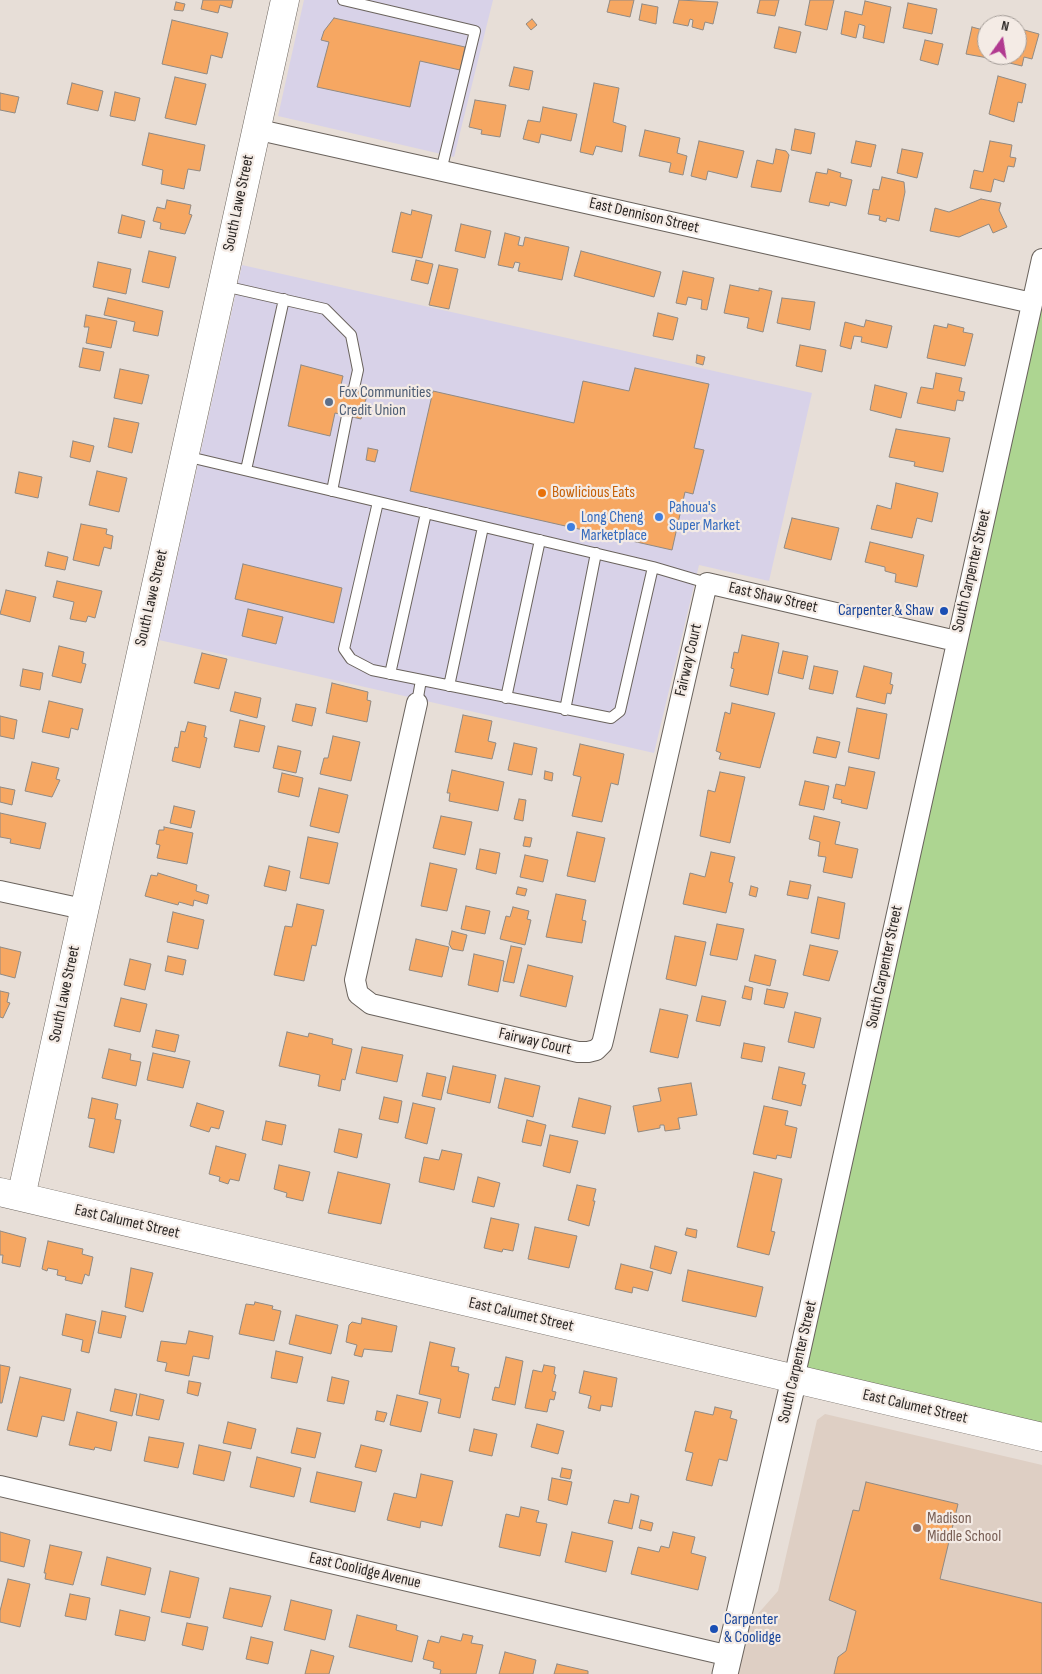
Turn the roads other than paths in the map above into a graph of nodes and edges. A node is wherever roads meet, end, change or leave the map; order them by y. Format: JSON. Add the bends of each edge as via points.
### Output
{"nodes":[{"id":1,"x":285,"y":0,"type":"edge"},
{"id":2,"x":343,"y":0,"type":"edge"},
{"id":3,"x":256,"y":129,"type":"junction"},
{"id":4,"x":441,"y":171,"type":"junction"},
{"id":5,"x":1042,"y":259,"type":"edge"},
{"id":6,"x":221,"y":286,"type":"junction"},
{"id":7,"x":284,"y":299,"type":"junction"},
{"id":8,"x":1032,"y":302,"type":"junction"},
{"id":9,"x":354,"y":388,"type":"dead end"},
{"id":10,"x":347,"y":416,"type":"dead end"},
{"id":11,"x":184,"y":456,"type":"junction"},
{"id":12,"x":246,"y":470,"type":"junction"},
{"id":13,"x":332,"y":491,"type":"junction"},
{"id":14,"x":378,"y":502,"type":"junction"},
{"id":15,"x":426,"y":513,"type":"junction"},
{"id":16,"x":483,"y":527,"type":"junction"},
{"id":17,"x":540,"y":540,"type":"junction"},
{"id":18,"x":596,"y":553,"type":"junction"},
{"id":19,"x":654,"y":567,"type":"junction"},
{"id":20,"x":707,"y":583,"type":"junction"},
{"id":21,"x":956,"y":640,"type":"junction"},
{"id":22,"x":390,"y":674,"type":"junction"},
{"id":23,"x":421,"y":680,"type":"junction"},
{"id":24,"x":449,"y":686,"type":"junction"},
{"id":25,"x":506,"y":698,"type":"junction"},
{"id":26,"x":417,"y":702,"type":"joint"},
{"id":27,"x":565,"y":710,"type":"junction"},
{"id":28,"x":0,"y":891,"type":"edge"},
{"id":29,"x":83,"y":909,"type":"junction"},
{"id":30,"x":10,"y":1195,"type":"edge"},
{"id":31,"x":794,"y":1379,"type":"junction"},
{"id":32,"x":1042,"y":1437,"type":"edge"},
{"id":33,"x":0,"y":1486,"type":"edge"},
{"id":34,"x":727,"y":1665,"type":"edge"}],
"edges":[{"from":1,"to":3,"type":"main road","name":"South Lawe Street"},
{"from":2,"to":4,"type":"lane","via":[[475,31]]},
{"from":3,"to":4,"type":"street","name":"East Dennison Street"},
{"from":3,"to":6,"type":"main road","name":"South Lawe Street"},
{"from":4,"to":8,"type":"street","name":"East Dennison Street"},
{"from":5,"to":8,"type":"street","name":"South Carpenter Street"},
{"from":6,"to":7,"type":"lane"},
{"from":6,"to":11,"type":"main road","name":"South Lawe Street"},
{"from":7,"to":9,"type":"lane","via":[[325,309],[351,335],[358,370]]},
{"from":7,"to":12,"type":"lane"},
{"from":8,"to":21,"type":"street","name":"South Carpenter Street"},
{"from":10,"to":13,"type":"lane"},
{"from":11,"to":12,"type":"lane"},
{"from":11,"to":29,"type":"main road","name":"South Lawe Street"},
{"from":12,"to":13,"type":"lane"},
{"from":13,"to":14,"type":"lane"},
{"from":14,"to":15,"type":"lane"},
{"from":14,"to":22,"type":"lane","via":[[344,649],[351,659],[372,670]]},
{"from":15,"to":16,"type":"lane"},
{"from":15,"to":22,"type":"lane"},
{"from":16,"to":17,"type":"lane"},
{"from":16,"to":24,"type":"lane"},
{"from":17,"to":18,"type":"lane"},
{"from":17,"to":25,"type":"lane"},
{"from":18,"to":19,"type":"lane"},
{"from":18,"to":27,"type":"lane"},
{"from":19,"to":20,"type":"lane"},
{"from":19,"to":27,"type":"lane","via":[[620,712],[611,718]]},
{"from":20,"to":21,"type":"street","name":"East Shaw Street"},
{"from":20,"to":26,"type":"street","name":"Fairway Court","via":[[604,1036],[596,1050],[578,1052],[371,1004],[358,994],[355,980]]},
{"from":21,"to":31,"type":"street","name":"South Carpenter Street"},
{"from":22,"to":23,"type":"lane"},
{"from":23,"to":24,"type":"lane"},
{"from":23,"to":26,"type":"lane"},
{"from":24,"to":25,"type":"lane"},
{"from":25,"to":27,"type":"lane"},
{"from":28,"to":29,"type":"street"},
{"from":29,"to":30,"type":"main road","name":"South Lawe Street"},
{"from":30,"to":31,"type":"main road","name":"East Calumet Street"},
{"from":31,"to":32,"type":"main road","name":"East Calumet Street"},
{"from":31,"to":34,"type":"street","name":"South Carpenter Street"},
{"from":33,"to":34,"type":"street","name":"East Coolidge Avenue"}]}
